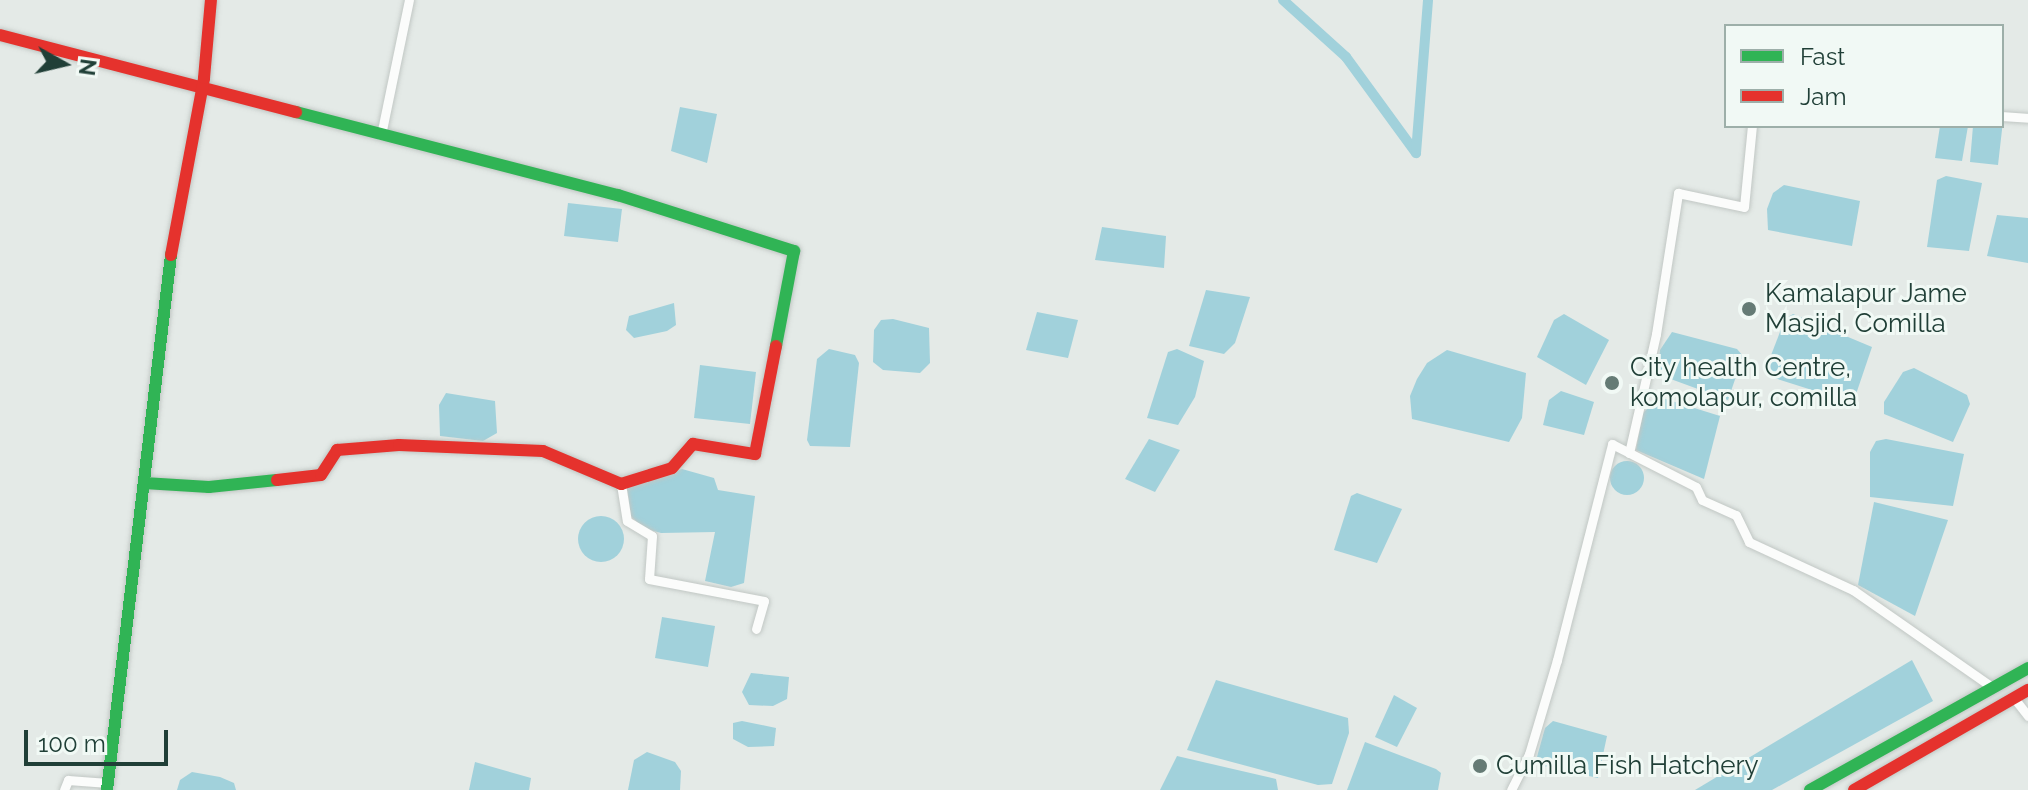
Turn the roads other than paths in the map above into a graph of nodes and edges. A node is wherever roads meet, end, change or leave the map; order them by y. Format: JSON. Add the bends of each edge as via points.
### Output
{"nodes":[{"id":1,"x":211,"y":0,"type":"edge"},
{"id":2,"x":409,"y":0,"type":"edge"},
{"id":3,"x":0,"y":35,"type":"edge"},
{"id":4,"x":202,"y":89,"type":"junction"},
{"id":5,"x":2004,"y":116,"type":"edge"},
{"id":6,"x":2028,"y":118,"type":"edge"},
{"id":7,"x":1752,"y":128,"type":"edge"},
{"id":8,"x":381,"y":135,"type":"junction"},
{"id":9,"x":1629,"y":453,"type":"junction"},
{"id":10,"x":144,"y":483,"type":"junction"},
{"id":11,"x":621,"y":484,"type":"junction"},
{"id":12,"x":756,"y":629,"type":"dead end"},
{"id":13,"x":2028,"y":668,"type":"edge"},
{"id":14,"x":1992,"y":687,"type":"junction"},
{"id":15,"x":2028,"y":690,"type":"edge"},
{"id":16,"x":2014,"y":698,"type":"junction"},
{"id":17,"x":2028,"y":716,"type":"edge"},
{"id":18,"x":108,"y":786,"type":"edge"},
{"id":19,"x":64,"y":790,"type":"edge"},
{"id":20,"x":1511,"y":790,"type":"edge"},
{"id":21,"x":1810,"y":790,"type":"edge"},
{"id":22,"x":1854,"y":790,"type":"edge"}],
"edges":[{"from":1,"to":4,"type":"main road"},
{"from":2,"to":8,"type":"street"},
{"from":3,"to":4,"type":"main road"},
{"from":4,"to":8,"type":"main road"},
{"from":4,"to":10,"type":"main road","via":[[171,251]]},
{"from":5,"to":6,"type":"street"},
{"from":7,"to":9,"type":"street","via":[[1744,207],[1678,193],[1656,334]]},
{"from":8,"to":11,"type":"main road","via":[[618,195],[794,251],[755,454],[693,444],[672,468]]},
{"from":9,"to":14,"type":"street","via":[[1696,487],[1702,500],[1736,515],[1749,542],[1853,590]]},
{"from":9,"to":20,"type":"street","via":[[1612,444],[1557,660],[1529,754]]},
{"from":10,"to":11,"type":"main road","via":[[209,487],[321,475],[337,450],[399,445],[543,451]]},
{"from":10,"to":18,"type":"main road"},
{"from":11,"to":12,"type":"street","via":[[627,521],[652,536],[649,579],[764,601]]},
{"from":13,"to":14,"type":"main road"},
{"from":14,"to":21,"type":"main road"},
{"from":15,"to":16,"type":"main road"},
{"from":16,"to":17,"type":"street"},
{"from":16,"to":22,"type":"main road"},
{"from":18,"to":19,"type":"street","via":[[68,780]]}]}
